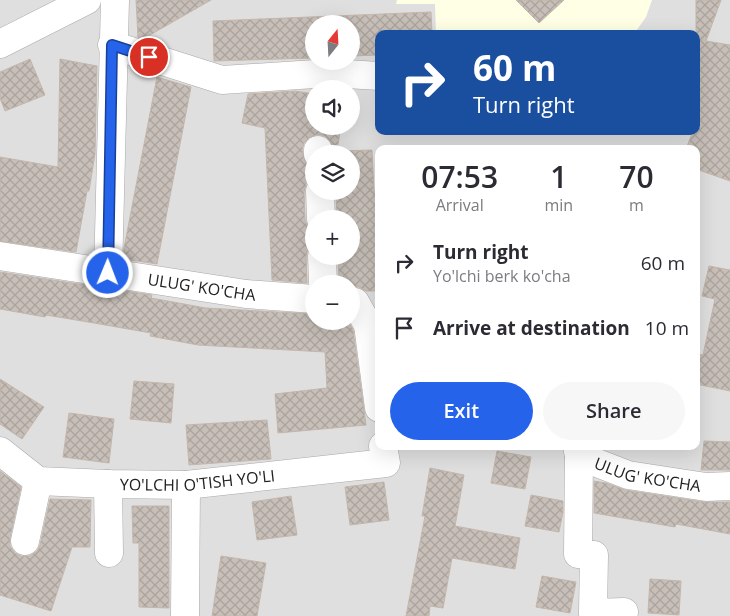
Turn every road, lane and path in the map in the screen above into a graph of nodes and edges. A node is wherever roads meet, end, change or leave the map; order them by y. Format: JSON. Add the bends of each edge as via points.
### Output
{"nodes":[{"id":1,"x":87,"y":0,"type":"edge"},
{"id":2,"x":115,"y":0,"type":"edge"},
{"id":3,"x":0,"y":44,"type":"edge"},
{"id":4,"x":112,"y":45,"type":"junction"},
{"id":5,"x":375,"y":76,"type":"edge"},
{"id":6,"x":0,"y":256,"type":"edge"},
{"id":7,"x":108,"y":273,"type":"junction"},
{"id":8,"x":305,"y":298,"type":"edge"},
{"id":9,"x":360,"y":309,"type":"edge"},
{"id":10,"x":374,"y":330,"type":"edge"},
{"id":11,"x":375,"y":346,"type":"edge"},
{"id":12,"x":384,"y":450,"type":"edge"},
{"id":13,"x":0,"y":451,"type":"edge"},
{"id":14,"x":578,"y":451,"type":"edge"},
{"id":15,"x":38,"y":481,"type":"junction"},
{"id":16,"x":108,"y":484,"type":"junction"},
{"id":17,"x":186,"y":485,"type":"junction"},
{"id":18,"x":730,"y":486,"type":"edge"},
{"id":19,"x":25,"y":541,"type":"dead end"},
{"id":20,"x":109,"y":553,"type":"dead end"},
{"id":21,"x":624,"y":612,"type":"dead end"},
{"id":22,"x":185,"y":616,"type":"edge"}],
"edges":[{"from":1,"to":3,"type":"street"},
{"from":2,"to":4,"type":"street"},
{"from":4,"to":5,"type":"street","via":[[222,80],[330,73]]},
{"from":4,"to":7,"type":"street"},
{"from":6,"to":7,"type":"street","name":"ULUG' KO'CHA"},
{"from":7,"to":8,"type":"street","name":"ULUG' KO'CHA","via":[[246,294]]},
{"from":9,"to":10,"type":"street"},
{"from":10,"to":11,"type":"street"},
{"from":12,"to":17,"type":"street","name":"YO'LCHI O'TISH YO'LI","via":[[386,463]]},
{"from":13,"to":15,"type":"street"},
{"from":14,"to":18,"type":"street","name":"ULUG' KO'CHA","via":[[628,475],[706,488]]},
{"from":14,"to":21,"type":"street","via":[[578,554],[594,556],[593,613]]},
{"from":15,"to":16,"type":"street","name":"YO'LCHI O'TISH YO'LI"},
{"from":15,"to":19,"type":"street"},
{"from":16,"to":17,"type":"street","name":"YO'LCHI O'TISH YO'LI"},
{"from":16,"to":20,"type":"street"},
{"from":17,"to":22,"type":"street"}]}
